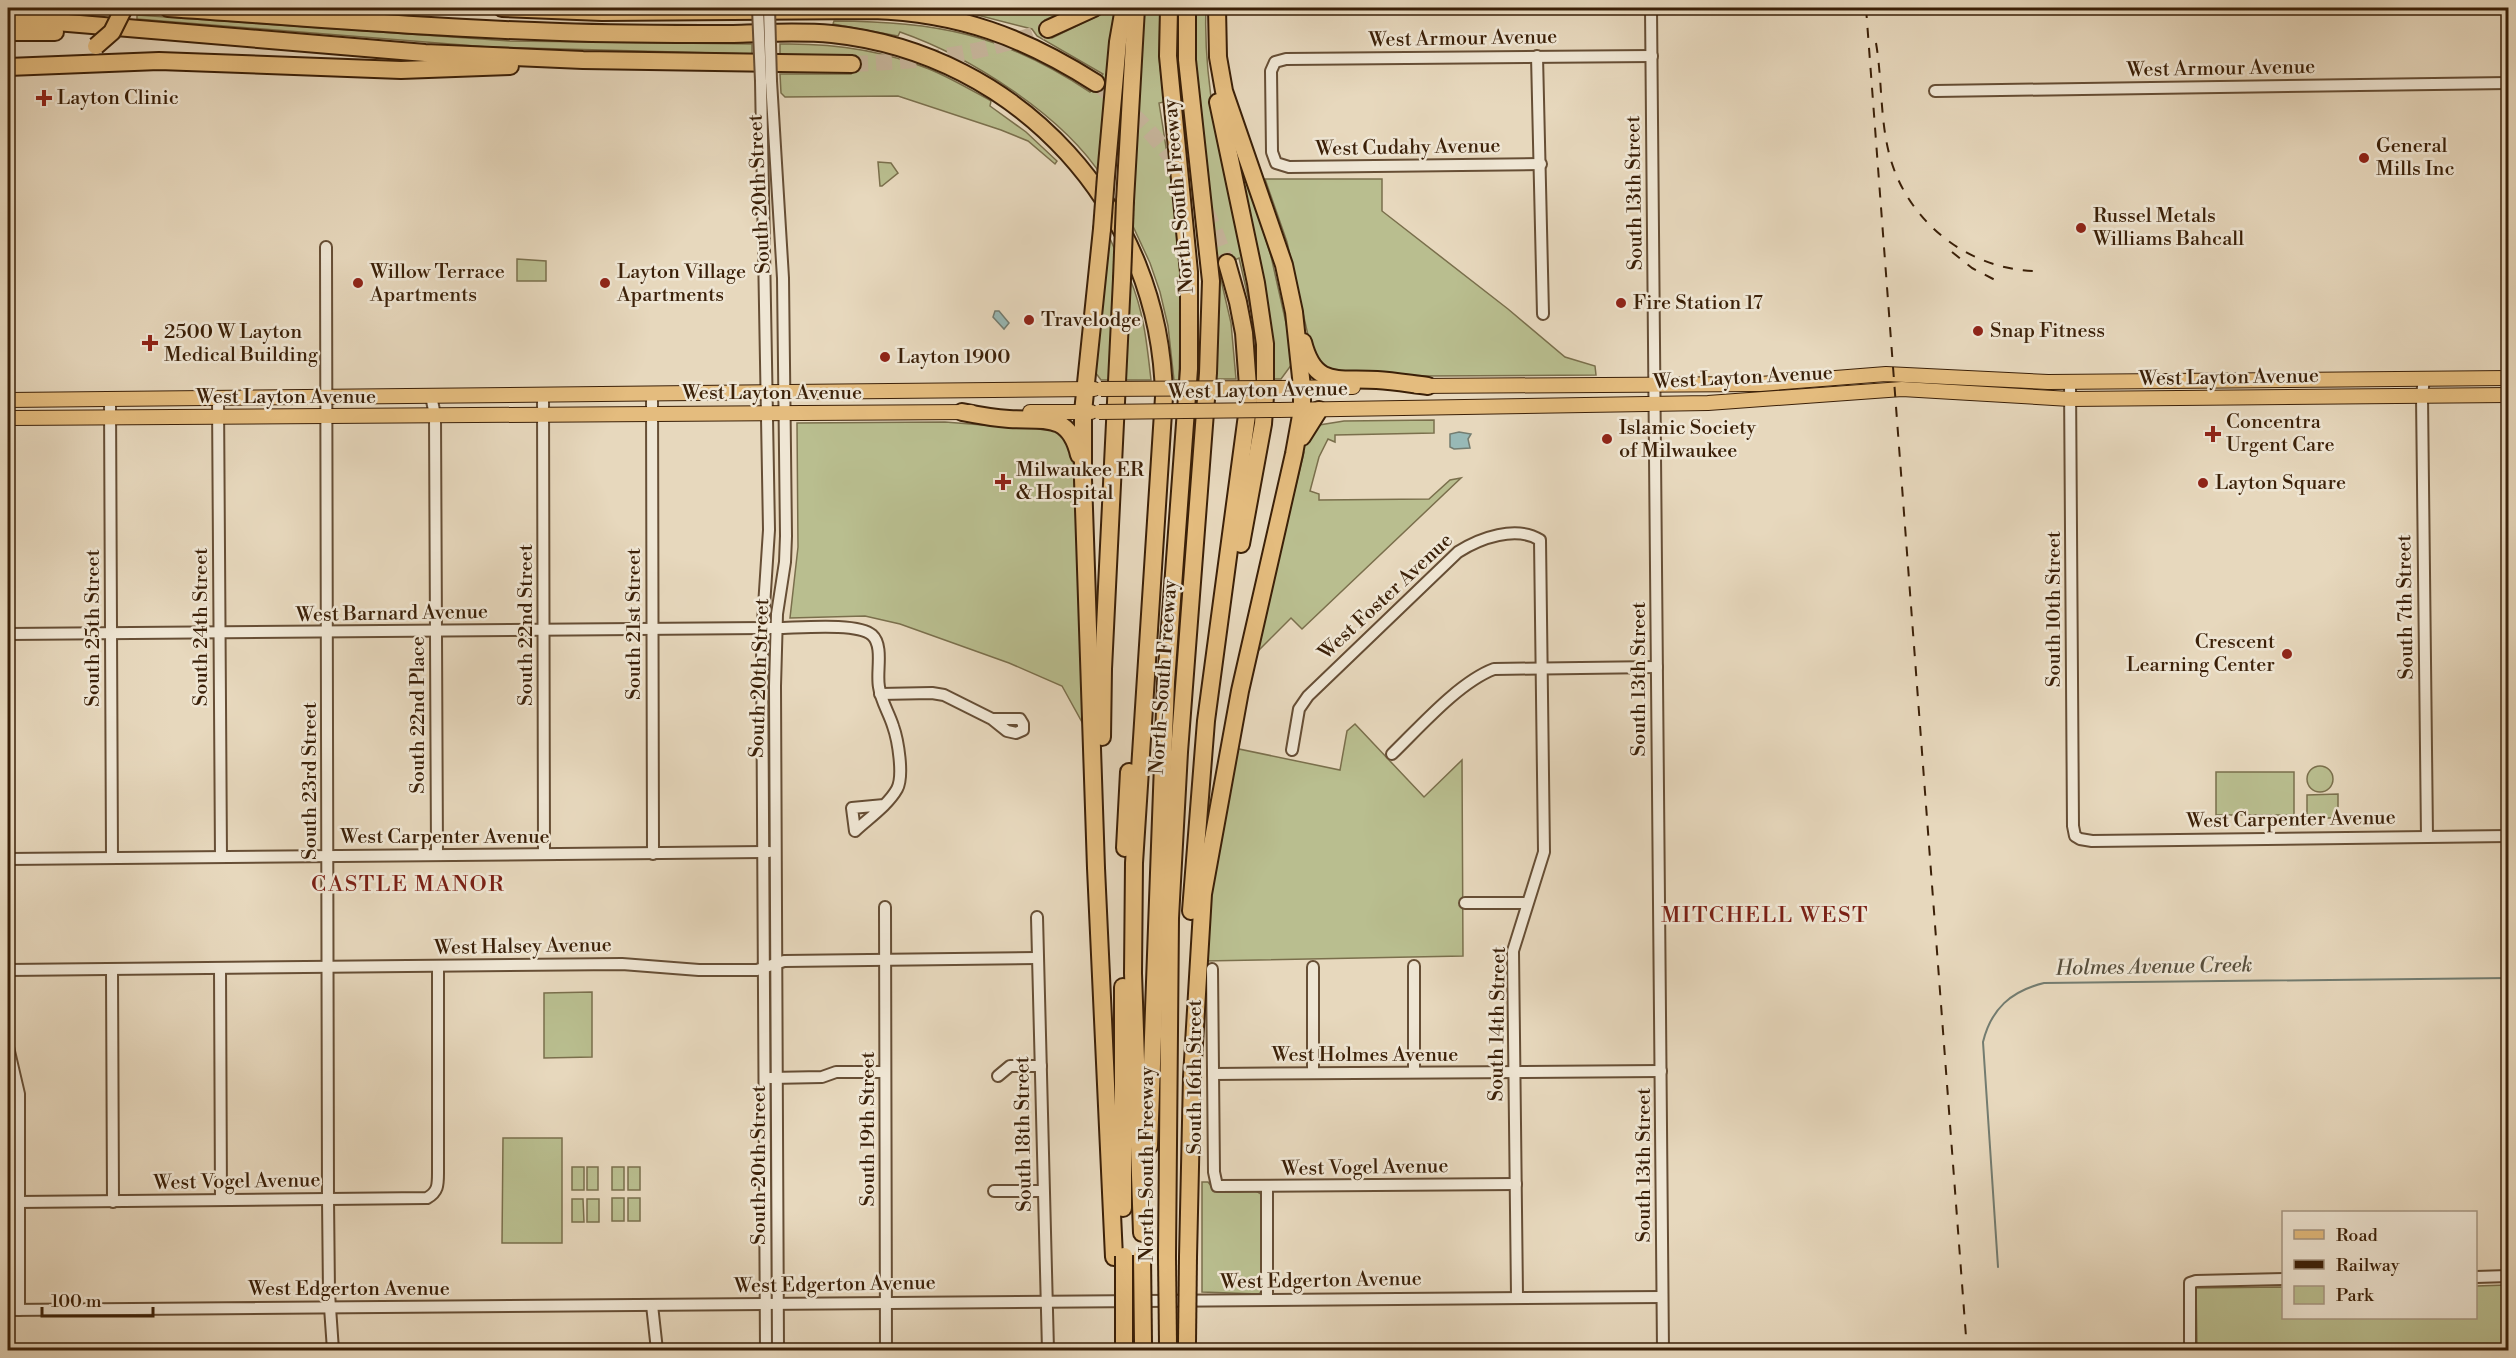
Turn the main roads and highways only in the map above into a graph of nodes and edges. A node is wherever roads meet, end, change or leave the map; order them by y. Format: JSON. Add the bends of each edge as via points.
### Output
{"nodes":[{"id":1,"x":124,"y":8,"type":"edge"},
{"id":2,"x":168,"y":8,"type":"edge"},
{"id":3,"x":502,"y":8,"type":"edge"},
{"id":4,"x":1094,"y":8,"type":"edge"},
{"id":5,"x":1124,"y":8,"type":"edge"},
{"id":6,"x":1136,"y":8,"type":"edge"},
{"id":7,"x":1168,"y":8,"type":"edge"},
{"id":8,"x":1187,"y":8,"type":"edge"},
{"id":9,"x":1215,"y":8,"type":"edge"},
{"id":10,"x":8,"y":18,"type":"edge"},
{"id":11,"x":1048,"y":29,"type":"tunnel mouth"},
{"id":12,"x":8,"y":32,"type":"edge"},
{"id":13,"x":190,"y":33,"type":"junction"},
{"id":14,"x":583,"y":60,"type":"junction"},
{"id":15,"x":32,"y":64,"type":"junction"},
{"id":16,"x":852,"y":64,"type":"tunnel mouth"},
{"id":17,"x":8,"y":67,"type":"edge"},
{"id":18,"x":1096,"y":83,"type":"tunnel mouth"},
{"id":19,"x":1227,"y":263,"type":"tunnel mouth"},
{"id":20,"x":1294,"y":312,"type":"junction"},
{"id":21,"x":2508,"y":378,"type":"edge"},
{"id":22,"x":1428,"y":386,"type":"junction"},
{"id":23,"x":1302,"y":387,"type":"junction"},
{"id":24,"x":1093,"y":389,"type":"junction"},
{"id":25,"x":2508,"y":395,"type":"edge"},
{"id":26,"x":8,"y":400,"type":"edge"},
{"id":27,"x":1302,"y":410,"type":"junction"},
{"id":28,"x":1319,"y":410,"type":"junction"},
{"id":29,"x":962,"y":412,"type":"junction"},
{"id":30,"x":1091,"y":412,"type":"junction"},
{"id":31,"x":8,"y":418,"type":"edge"},
{"id":32,"x":1294,"y":454,"type":"junction"},
{"id":33,"x":1083,"y":479,"type":"junction"},
{"id":34,"x":1145,"y":692,"type":"junction"},
{"id":35,"x":1206,"y":721,"type":"junction"},
{"id":36,"x":1104,"y":993,"type":"junction"},
{"id":37,"x":1192,"y":1077,"type":"junction"},
{"id":38,"x":1142,"y":1233,"type":"junction"},
{"id":39,"x":1119,"y":1257,"type":"junction"},
{"id":40,"x":1121,"y":1347,"type":"edge"},
{"id":41,"x":1143,"y":1347,"type":"edge"},
{"id":42,"x":1168,"y":1347,"type":"edge"},
{"id":43,"x":1187,"y":1347,"type":"edge"}],
"edges":[{"from":1,"to":15,"type":"highway","bridge":true,"via":[[112,32],[96,46],[74,56]]},
{"from":2,"to":34,"type":"highway","via":[[459,28],[833,34],[889,45],[949,65],[1014,104],[1067,151],[1098,190],[1132,251],[1157,327],[1164,360],[1164,397]]},
{"from":3,"to":18,"type":"highway","via":[[602,12],[911,12],[963,21],[1015,38]]},
{"from":4,"to":11,"type":"highway"},
{"from":5,"to":24,"type":"highway","bridge":true,"via":[[1106,176]]},
{"from":6,"to":36,"type":"highway","bridge":true,"via":[[1103,669]]},
{"from":7,"to":38,"type":"highway","name":"North-South Freeway","via":[[1168,56],[1189,272],[1189,369],[1166,682],[1147,1196]]},
{"from":8,"to":42,"type":"highway","name":"North-South Freeway","bridge":true,"via":[[1187,60],[1210,281],[1208,373],[1170,918]]},
{"from":9,"to":20,"type":"highway","via":[[1224,91],[1284,265]]},
{"from":9,"to":35,"type":"highway","via":[[1213,68],[1217,100],[1262,312],[1265,387],[1259,448]]},
{"from":10,"to":13,"type":"highway"},
{"from":12,"to":13,"type":"highway","via":[[162,38]]},
{"from":13,"to":14,"type":"highway","via":[[425,53]]},
{"from":14,"to":15,"type":"highway","via":[[575,66],[416,70],[159,61]]},
{"from":14,"to":16,"type":"highway"},
{"from":15,"to":17,"type":"highway"},
{"from":19,"to":35,"type":"highway","via":[[1244,333],[1249,399]]},
{"from":20,"to":22,"type":"highway","via":[[1306,353],[1323,375],[1333,380]]},
{"from":20,"to":23,"type":"highway"},
{"from":21,"to":22,"type":"main road","name":"West Layton Avenue","via":[[2015,382],[1886,374],[1760,384]]},
{"from":22,"to":23,"type":"main road","name":"West Layton Avenue"},
{"from":23,"to":24,"type":"main road","name":"West Layton Avenue","bridge":true},
{"from":23,"to":27,"type":"highway"},
{"from":24,"to":26,"type":"main road","name":"West Layton Avenue"},
{"from":24,"to":30,"type":"highway"},
{"from":25,"to":28,"type":"main road","name":"West Layton Avenue","via":[[2070,399],[1902,389],[1753,401]]},
{"from":27,"to":28,"type":"main road","name":"West Layton Avenue"},
{"from":27,"to":30,"type":"main road","name":"West Layton Avenue","bridge":true},
{"from":27,"to":32,"type":"highway"},
{"from":28,"to":32,"type":"highway"},
{"from":29,"to":30,"type":"main road","name":"West Layton Avenue"},
{"from":29,"to":31,"type":"main road","name":"West Layton Avenue"},
{"from":29,"to":33,"type":"highway","via":[[1055,421],[1064,426],[1076,443]]},
{"from":30,"to":33,"type":"highway"},
{"from":32,"to":37,"type":"highway","via":[[1211,840],[1203,894]]},
{"from":33,"to":36,"type":"highway"},
{"from":34,"to":38,"type":"highway","via":[[1134,863],[1133,973]]},
{"from":34,"to":39,"type":"highway","via":[[1132,723],[1125,818]]},
{"from":35,"to":37,"type":"highway","via":[[1189,941]]},
{"from":36,"to":39,"type":"highway"},
{"from":37,"to":43,"type":"highway","bridge":true},
{"from":38,"to":41,"type":"highway","name":"North-South Freeway","bridge":true},
{"from":39,"to":40,"type":"highway","bridge":true}]}
